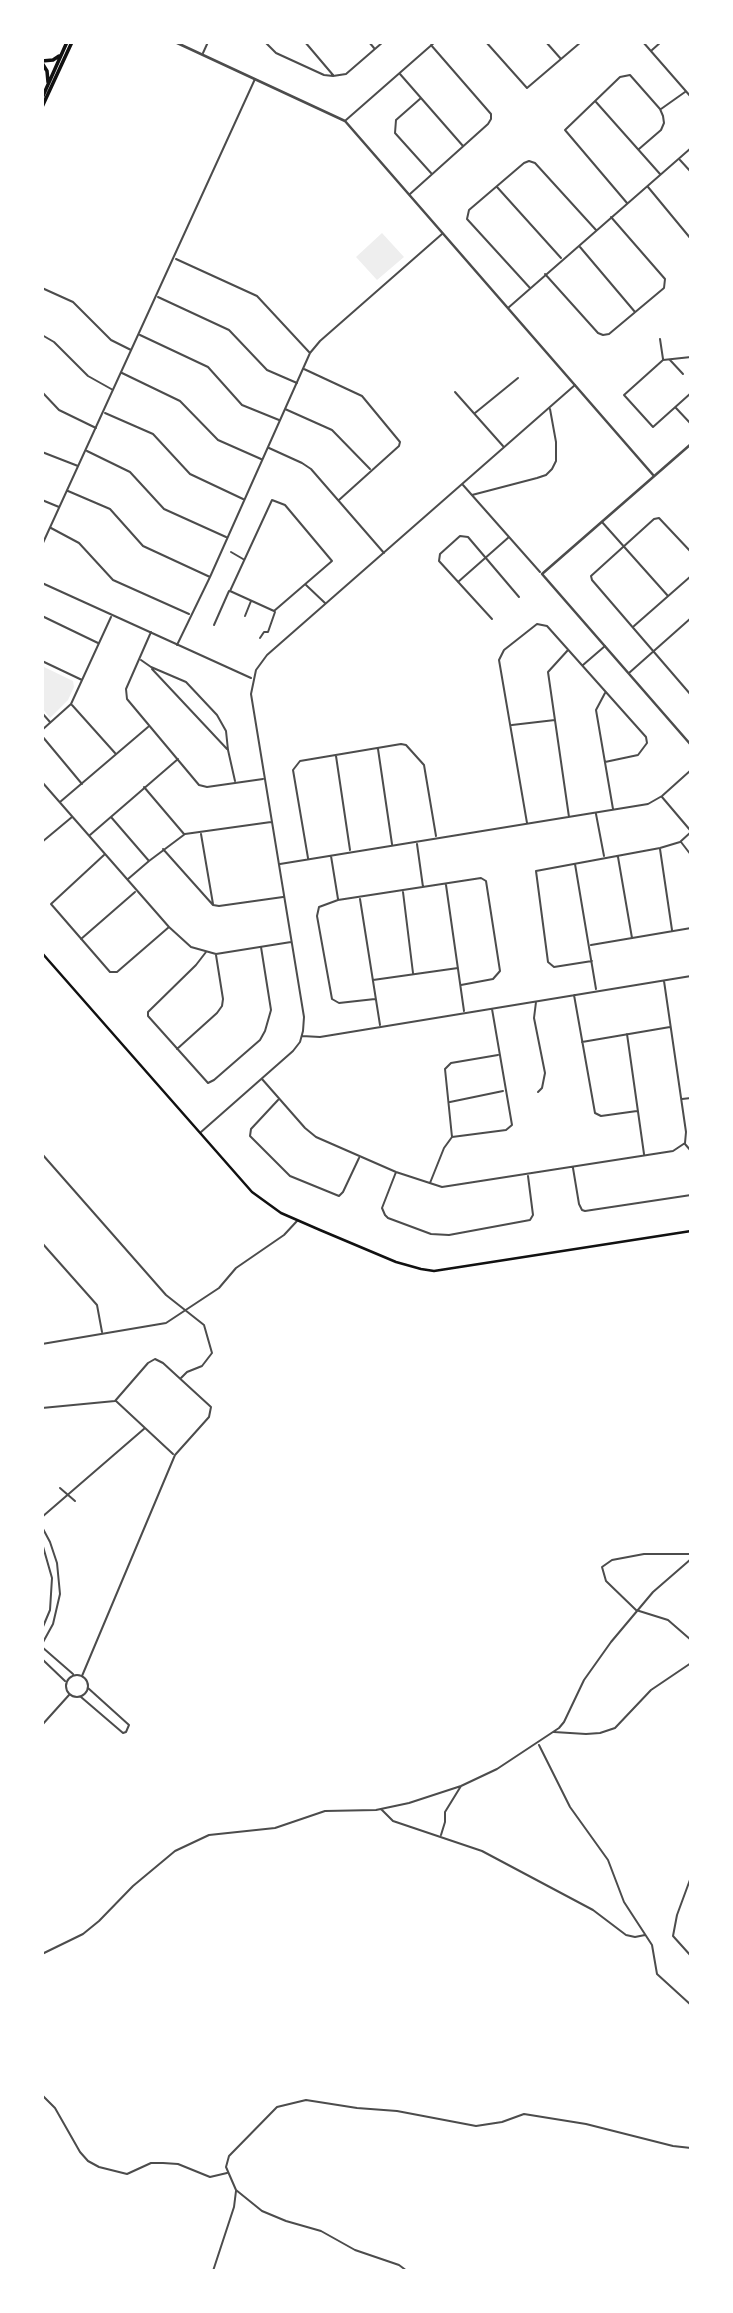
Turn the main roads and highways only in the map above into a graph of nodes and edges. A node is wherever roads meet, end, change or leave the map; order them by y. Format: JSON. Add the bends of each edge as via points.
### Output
{"nodes":[{"id":1,"x":69,"y":42,"type":"edge"},
{"id":2,"x":62,"y":53,"type":"junction"},
{"id":3,"x":42,"y":62,"type":"edge"},
{"id":4,"x":47,"y":88,"type":"junction"},
{"id":5,"x":42,"y":98,"type":"edge"},
{"id":6,"x":42,"y":107,"type":"edge"},
{"id":7,"x":42,"y":953,"type":"edge"},
{"id":8,"x":691,"y":1230,"type":"edge"}],
"edges":[{"from":1,"to":2,"type":"main road"},
{"from":1,"to":6,"type":"main road"},
{"from":2,"to":3,"type":"main road"},
{"from":2,"to":4,"type":"main road"},
{"from":3,"to":4,"type":"main road","via":[[48,74]]},
{"from":4,"to":5,"type":"main road"},
{"from":7,"to":8,"type":"main road","via":[[252,1192],[298,1220],[396,1262],[434,1271]]}]}
